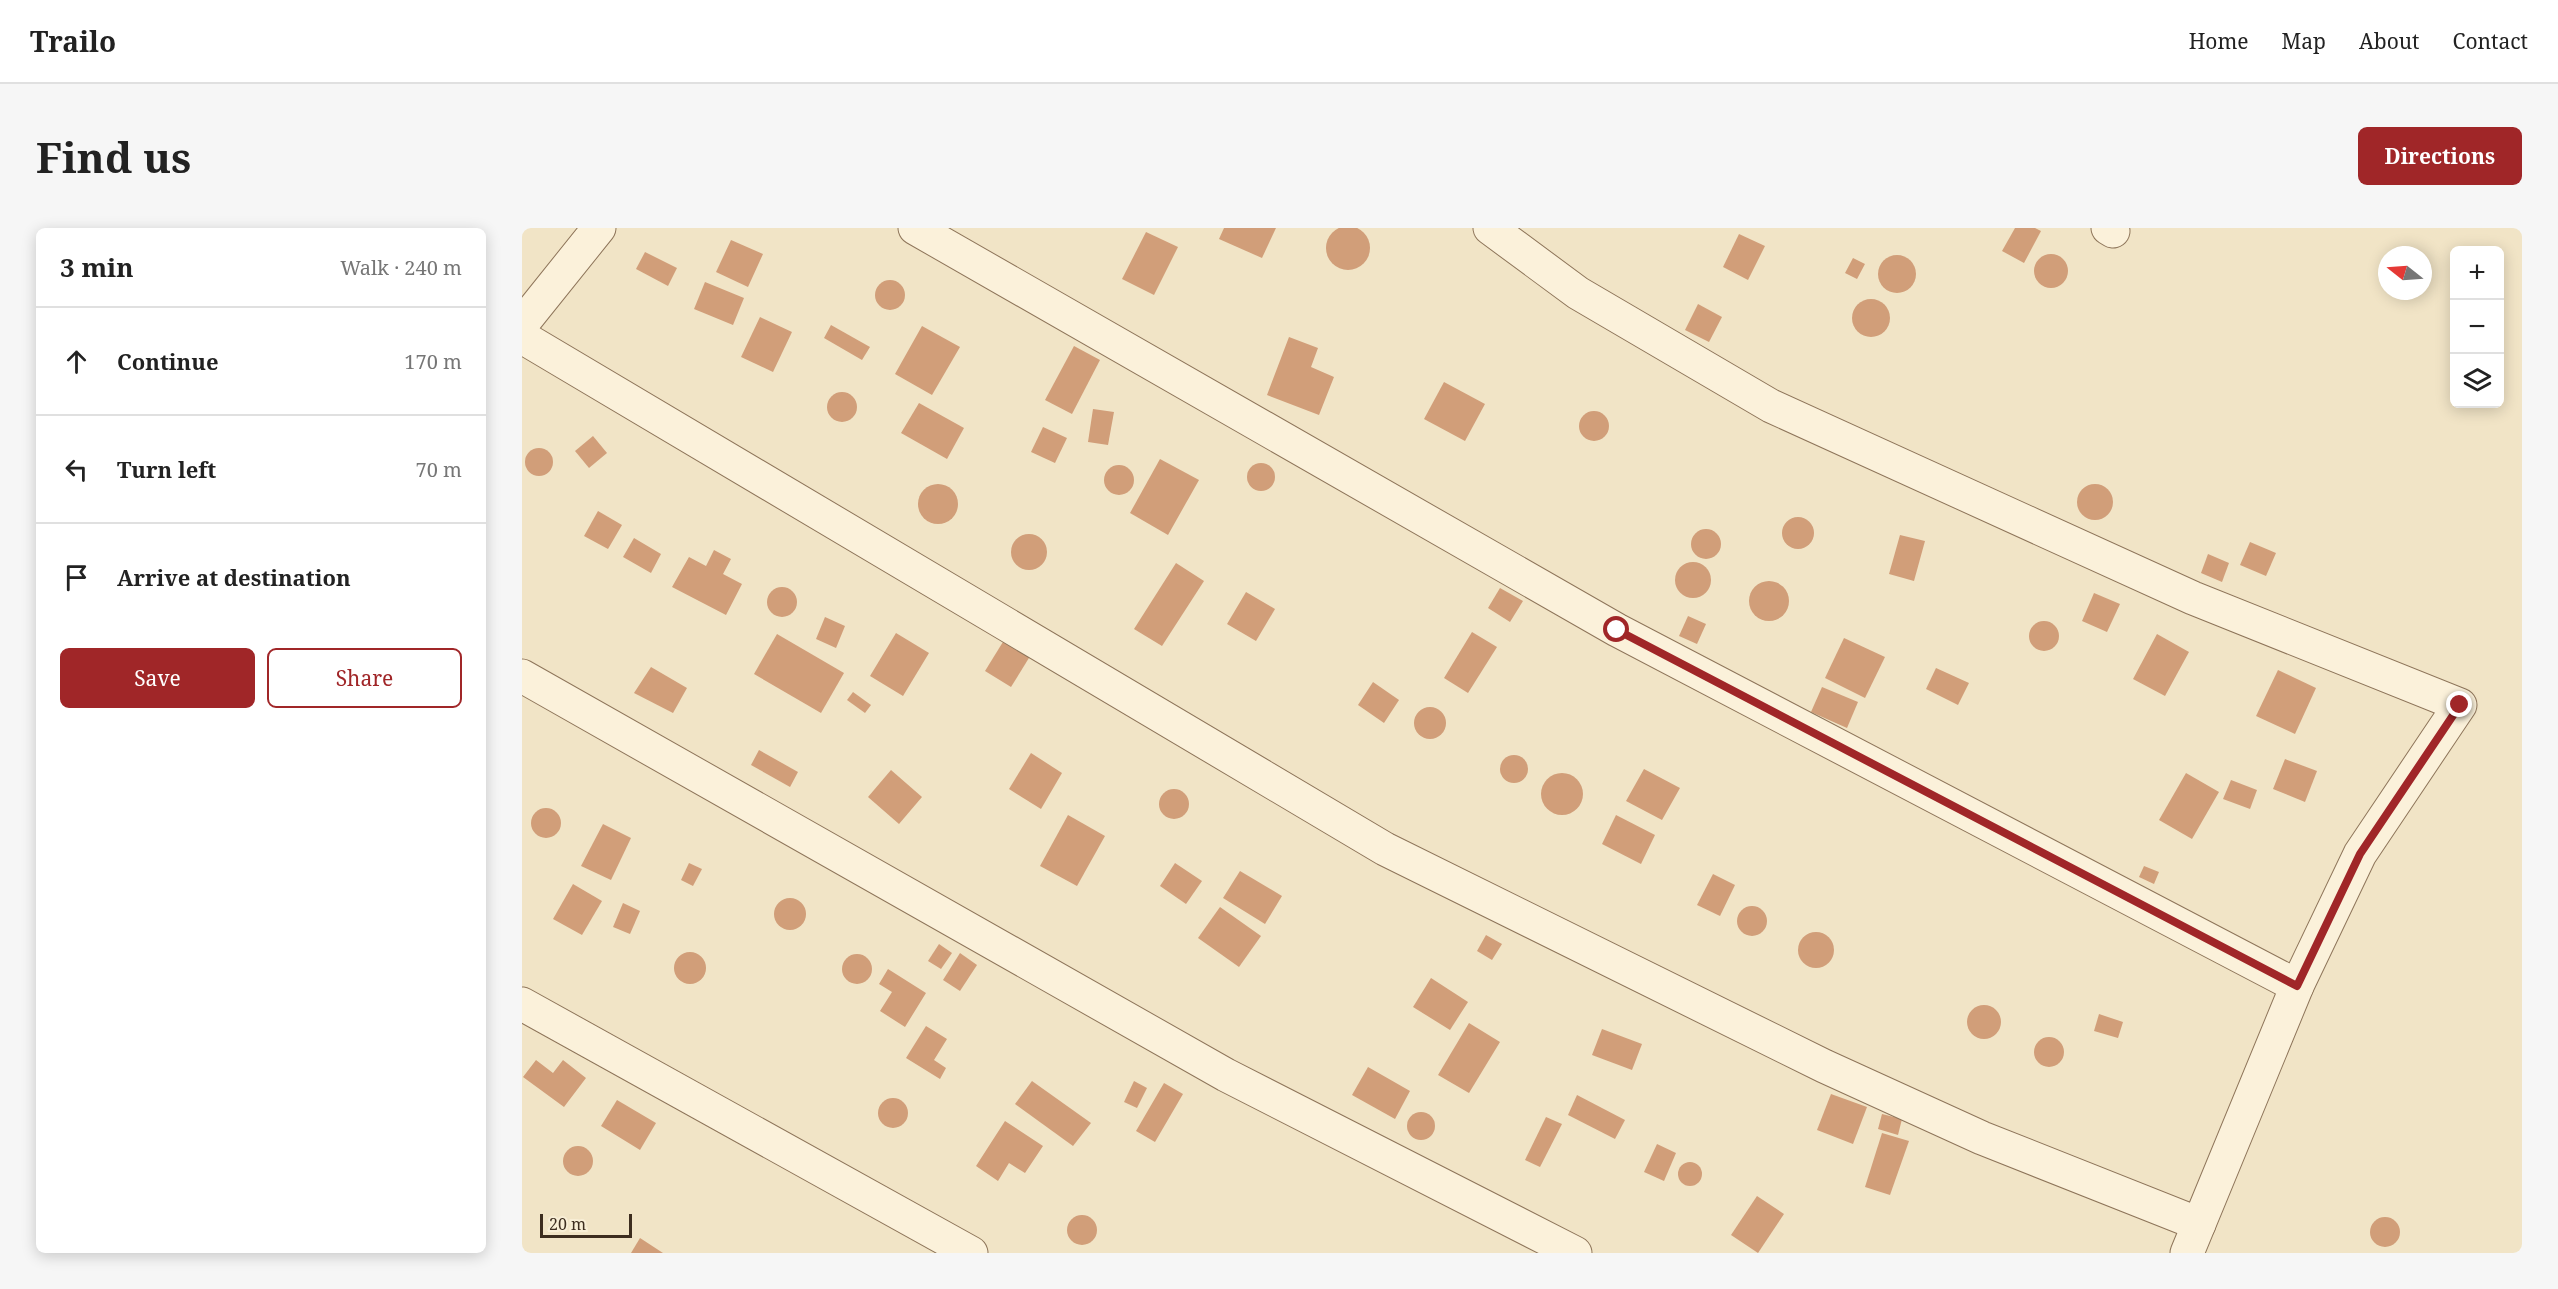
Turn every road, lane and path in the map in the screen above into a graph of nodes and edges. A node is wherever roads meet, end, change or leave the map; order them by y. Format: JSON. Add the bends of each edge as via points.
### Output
{"nodes":[{"id":1,"x":599,"y":228,"type":"edge"},
{"id":2,"x":915,"y":228,"type":"edge"},
{"id":3,"x":1491,"y":228,"type":"edge"},
{"id":4,"x":522,"y":324,"type":"edge"},
{"id":5,"x":522,"y":337,"type":"edge"},
{"id":6,"x":522,"y":676,"type":"edge"},
{"id":7,"x":2297,"y":986,"type":"junction"},
{"id":8,"x":522,"y":1004,"type":"edge"},
{"id":9,"x":2193,"y":1239,"type":"edge"},
{"id":10,"x":971,"y":1253,"type":"edge"},
{"id":11,"x":1575,"y":1253,"type":"edge"}],
"edges":[{"from":1,"to":4,"type":"street"},
{"from":2,"to":7,"type":"street","via":[[1617,630]]},
{"from":3,"to":7,"type":"street","via":[[1578,293],[1771,406],[2193,598],[2460,705],[2360,854]]},
{"from":5,"to":9,"type":"street","via":[[1385,849],[1824,1066]]},
{"from":6,"to":11,"type":"street","via":[[1226,1076]]},
{"from":7,"to":9,"type":"street"},
{"from":8,"to":10,"type":"street"}]}
